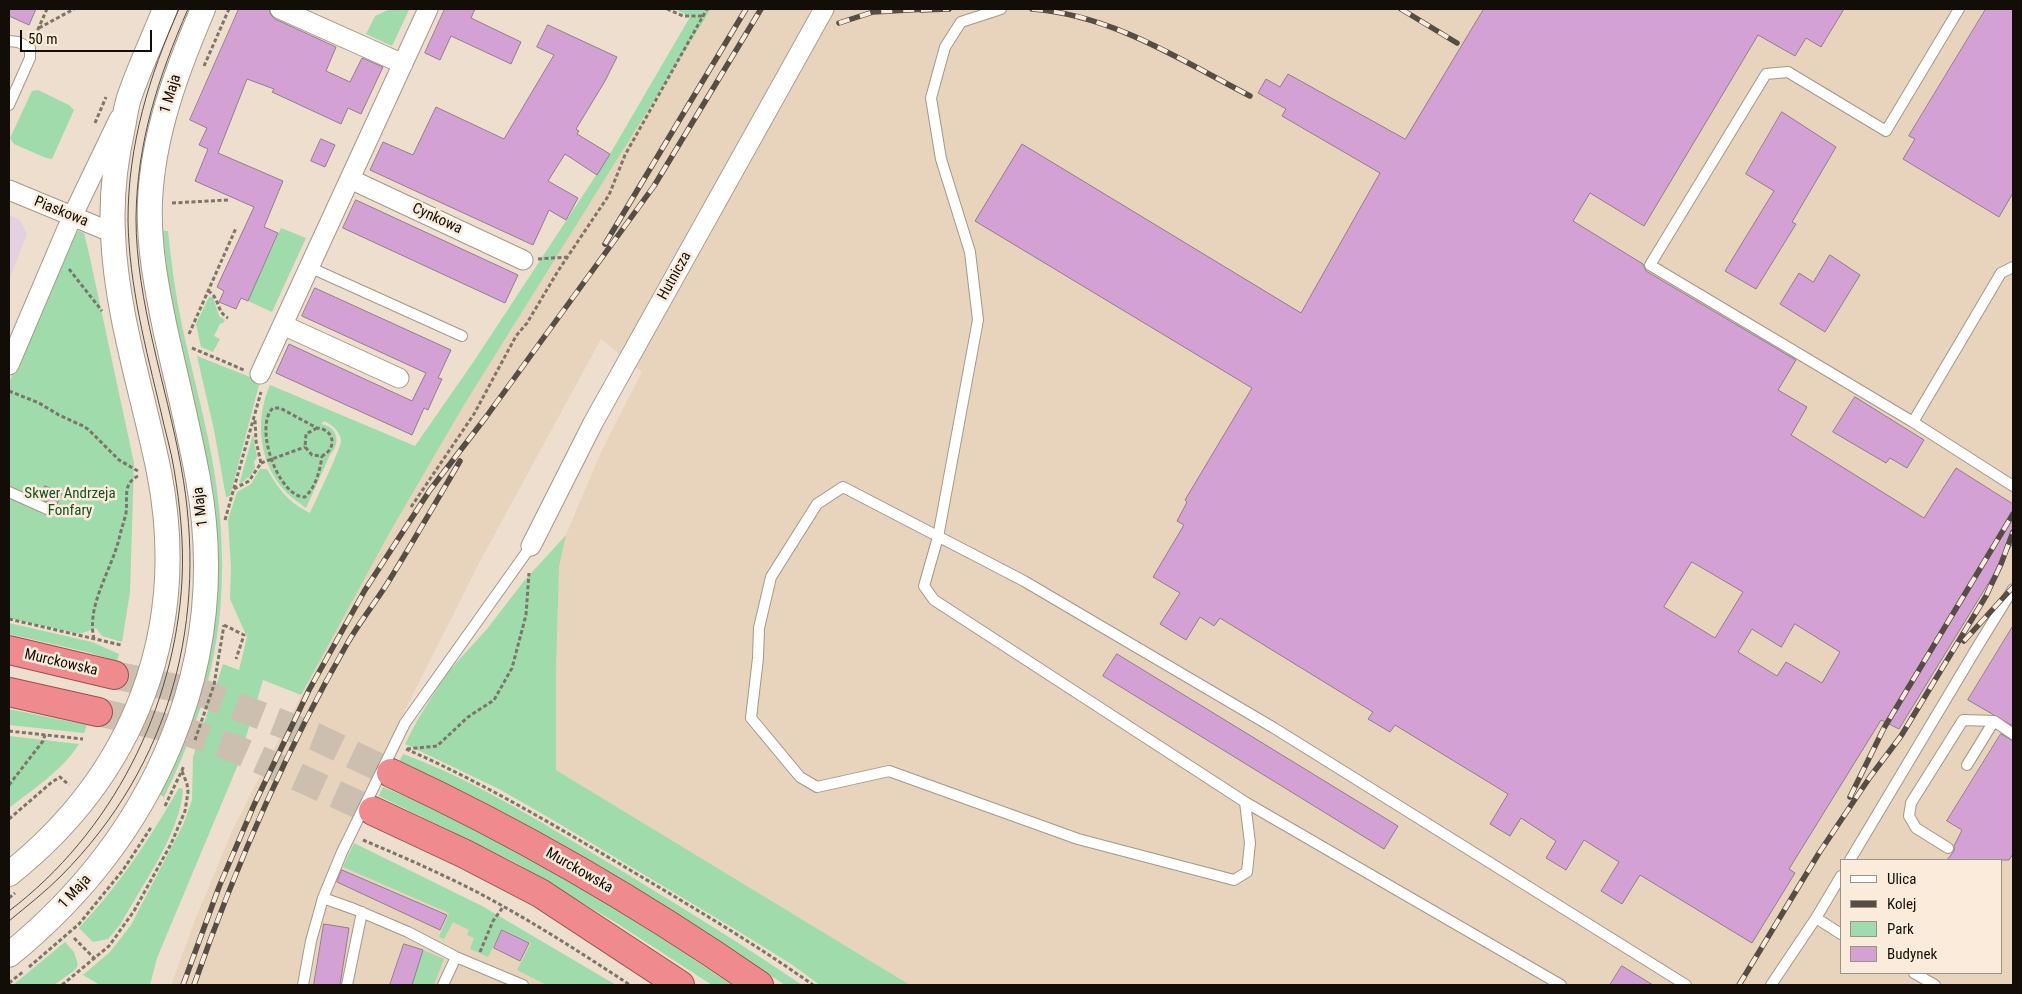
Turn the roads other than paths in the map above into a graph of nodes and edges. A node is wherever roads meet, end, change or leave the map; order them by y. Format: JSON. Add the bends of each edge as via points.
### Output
{"nodes":[{"id":1,"x":165,"y":9,"type":"edge"},
{"id":2,"x":203,"y":9,"type":"edge"},
{"id":3,"x":280,"y":9,"type":"edge"},
{"id":4,"x":428,"y":9,"type":"edge"},
{"id":5,"x":824,"y":9,"type":"edge"},
{"id":6,"x":1001,"y":9,"type":"edge"},
{"id":7,"x":1959,"y":9,"type":"edge"},
{"id":8,"x":9,"y":41,"type":"edge"},
{"id":9,"x":403,"y":64,"type":"junction"},
{"id":10,"x":129,"y":97,"type":"junction"},
{"id":11,"x":9,"y":105,"type":"edge"},
{"id":12,"x":350,"y":179,"type":"junction"},
{"id":13,"x":9,"y":190,"type":"edge"},
{"id":14,"x":72,"y":217,"type":"junction"},
{"id":15,"x":113,"y":233,"type":"junction"},
{"id":16,"x":524,"y":260,"type":"road end"},
{"id":17,"x":309,"y":267,"type":"junction"},
{"id":18,"x":2013,"y":267,"type":"edge"},
{"id":19,"x":283,"y":325,"type":"junction"},
{"id":20,"x":462,"y":336,"type":"dead end"},
{"id":21,"x":9,"y":365,"type":"edge"},
{"id":22,"x":260,"y":374,"type":"road end"},
{"id":23,"x":399,"y":378,"type":"dead end"},
{"id":24,"x":1913,"y":422,"type":"junction"},
{"id":25,"x":2013,"y":486,"type":"edge"},
{"id":26,"x":9,"y":492,"type":"edge"},
{"id":27,"x":47,"y":509,"type":"dead end"},
{"id":28,"x":938,"y":537,"type":"junction"},
{"id":29,"x":531,"y":546,"type":"joint"},
{"id":30,"x":2013,"y":589,"type":"edge"},
{"id":31,"x":9,"y":650,"type":"edge"},
{"id":32,"x":114,"y":676,"type":"tunnel mouth"},
{"id":33,"x":9,"y":692,"type":"edge"},
{"id":34,"x":98,"y":712,"type":"tunnel mouth"},
{"id":35,"x":1994,"y":721,"type":"junction"},
{"id":36,"x":2013,"y":734,"type":"edge"},
{"id":37,"x":1967,"y":765,"type":"dead end"},
{"id":38,"x":391,"y":773,"type":"tunnel mouth"},
{"id":39,"x":1245,"y":802,"type":"junction"},
{"id":40,"x":373,"y":811,"type":"tunnel mouth"},
{"id":41,"x":1948,"y":848,"type":"dead end"},
{"id":42,"x":1851,"y":859,"type":"edge"},
{"id":43,"x":9,"y":874,"type":"edge"},
{"id":44,"x":1840,"y":878,"type":"edge"},
{"id":45,"x":323,"y":898,"type":"junction"},
{"id":46,"x":362,"y":912,"type":"junction"},
{"id":47,"x":1816,"y":918,"type":"junction"},
{"id":48,"x":1840,"y":933,"type":"edge"},
{"id":49,"x":9,"y":955,"type":"edge"},
{"id":50,"x":456,"y":957,"type":"junction"},
{"id":51,"x":1916,"y":974,"type":"edge"},
{"id":52,"x":303,"y":985,"type":"edge"},
{"id":53,"x":347,"y":985,"type":"edge"},
{"id":54,"x":443,"y":985,"type":"edge"},
{"id":55,"x":523,"y":985,"type":"edge"},
{"id":56,"x":680,"y":985,"type":"edge"},
{"id":57,"x":759,"y":985,"type":"edge"},
{"id":58,"x":1561,"y":985,"type":"edge"},
{"id":59,"x":1686,"y":985,"type":"edge"},
{"id":60,"x":1771,"y":985,"type":"edge"},
{"id":61,"x":1936,"y":985,"type":"edge"}],
"edges":[{"from":1,"to":10,"type":"street"},
{"from":2,"to":49,"type":"street","name":"1 Maja","via":[[176,77],[162,124],[150,202],[157,289],[198,478],[203,518],[205,602],[196,664],[184,709],[168,749],[122,833],[82,886]]},
{"from":3,"to":9,"type":"street"},
{"from":4,"to":9,"type":"street"},
{"from":5,"to":29,"type":"street","name":"Hutnicza","via":[[594,422]]},
{"from":6,"to":28,"type":"lane","via":[[961,22],[945,47],[931,98],[941,159],[970,252],[978,320]]},
{"from":7,"to":24,"type":"lane","via":[[1886,131],[1788,72],[1766,74],[1650,265]]},
{"from":8,"to":11,"type":"lane","via":[[30,48],[30,58]]},
{"from":9,"to":12,"type":"street"},
{"from":10,"to":14,"type":"street"},
{"from":10,"to":15,"type":"street","via":[[115,160]]},
{"from":12,"to":16,"type":"street","name":"Cynkowa"},
{"from":12,"to":17,"type":"street"},
{"from":13,"to":14,"type":"street","name":"Piaskowa"},
{"from":14,"to":15,"type":"street","name":"Piaskowa"},
{"from":14,"to":21,"type":"street"},
{"from":15,"to":43,"type":"street","via":[[125,321],[162,496],[167,564],[165,608],[147,686],[120,743],[76,808]]},
{"from":17,"to":19,"type":"street"},
{"from":17,"to":20,"type":"lane"},
{"from":18,"to":24,"type":"lane","via":[[2000,273]]},
{"from":19,"to":22,"type":"street"},
{"from":19,"to":23,"type":"street"},
{"from":24,"to":25,"type":"lane"},
{"from":26,"to":27,"type":"lane"},
{"from":28,"to":39,"type":"lane","via":[[924,586],[934,600]]},
{"from":28,"to":39,"type":"lane","via":[[842,487],[817,504],[771,577],[759,628],[751,718],[800,777],[817,787],[889,771],[1078,839],[1234,880],[1247,872],[1250,844]]},
{"from":28,"to":59,"type":"lane","via":[[1024,581],[1274,728]]},
{"from":29,"to":45,"type":"lane","via":[[405,723]]},
{"from":30,"to":42,"type":"lane"},
{"from":31,"to":32,"type":"highway","name":"Murckowska"},
{"from":33,"to":34,"type":"highway"},
{"from":35,"to":36,"type":"lane"},
{"from":35,"to":37,"type":"lane"},
{"from":35,"to":41,"type":"lane","via":[[1963,720],[1912,803],[1909,816],[1916,828]]},
{"from":38,"to":57,"type":"highway","name":"Murckowska","via":[[522,837],[633,903]]},
{"from":39,"to":58,"type":"lane"},
{"from":40,"to":56,"type":"highway","via":[[540,894]]},
{"from":44,"to":47,"type":"lane"},
{"from":45,"to":46,"type":"lane"},
{"from":45,"to":52,"type":"lane"},
{"from":46,"to":50,"type":"lane"},
{"from":46,"to":53,"type":"lane"},
{"from":47,"to":48,"type":"lane"},
{"from":47,"to":60,"type":"lane"},
{"from":50,"to":54,"type":"lane"},
{"from":50,"to":55,"type":"lane"},
{"from":51,"to":61,"type":"lane"}]}
